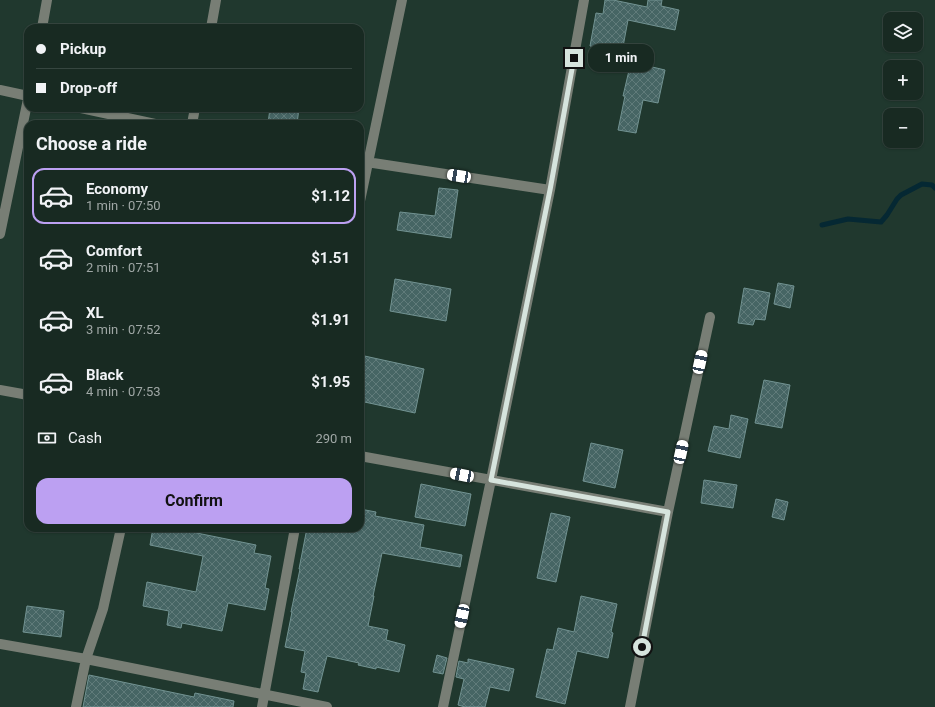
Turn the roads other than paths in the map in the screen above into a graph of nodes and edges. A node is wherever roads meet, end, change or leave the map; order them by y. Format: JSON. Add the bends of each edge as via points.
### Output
{"nodes":[{"id":1,"x":47,"y":0,"type":"edge"},
{"id":2,"x":216,"y":0,"type":"edge"},
{"id":3,"x":402,"y":0,"type":"edge"},
{"id":4,"x":584,"y":0,"type":"edge"},
{"id":5,"x":43,"y":24,"type":"edge"},
{"id":6,"x":212,"y":24,"type":"edge"},
{"id":7,"x":0,"y":90,"type":"edge"},
{"id":8,"x":24,"y":97,"type":"edge"},
{"id":9,"x":25,"y":112,"type":"edge"},
{"id":10,"x":100,"y":112,"type":"edge"},
{"id":11,"x":136,"y":120,"type":"edge"},
{"id":12,"x":364,"y":162,"type":"edge"},
{"id":13,"x":550,"y":190,"type":"junction"},
{"id":14,"x":0,"y":234,"type":"edge"},
{"id":15,"x":710,"y":317,"type":"dead end"},
{"id":16,"x":0,"y":390,"type":"edge"},
{"id":17,"x":24,"y":394,"type":"edge"},
{"id":18,"x":364,"y":457,"type":"edge"},
{"id":19,"x":491,"y":480,"type":"junction"},
{"id":20,"x":668,"y":512,"type":"junction"},
{"id":21,"x":120,"y":532,"type":"edge"},
{"id":22,"x":294,"y":532,"type":"edge"},
{"id":23,"x":0,"y":644,"type":"edge"},
{"id":24,"x":86,"y":659,"type":"junction"},
{"id":25,"x":264,"y":695,"type":"junction"},
{"id":26,"x":76,"y":707,"type":"edge"},
{"id":27,"x":262,"y":707,"type":"edge"},
{"id":28,"x":327,"y":707,"type":"edge"},
{"id":29,"x":443,"y":707,"type":"edge"},
{"id":30,"x":630,"y":707,"type":"edge"}],
"edges":[{"from":1,"to":5,"type":"street"},
{"from":2,"to":6,"type":"street"},
{"from":3,"to":12,"type":"street"},
{"from":4,"to":13,"type":"street"},
{"from":7,"to":8,"type":"street"},
{"from":9,"to":14,"type":"street"},
{"from":10,"to":11,"type":"street"},
{"from":12,"to":13,"type":"street"},
{"from":13,"to":19,"type":"street"},
{"from":15,"to":20,"type":"street"},
{"from":16,"to":17,"type":"street"},
{"from":18,"to":19,"type":"street"},
{"from":19,"to":20,"type":"street"},
{"from":19,"to":29,"type":"street"},
{"from":20,"to":30,"type":"street"},
{"from":21,"to":24,"type":"street","via":[[103,609]]},
{"from":22,"to":25,"type":"street"},
{"from":23,"to":24,"type":"street"},
{"from":24,"to":25,"type":"street"},
{"from":24,"to":26,"type":"street"},
{"from":25,"to":27,"type":"street"},
{"from":25,"to":28,"type":"street"}]}
